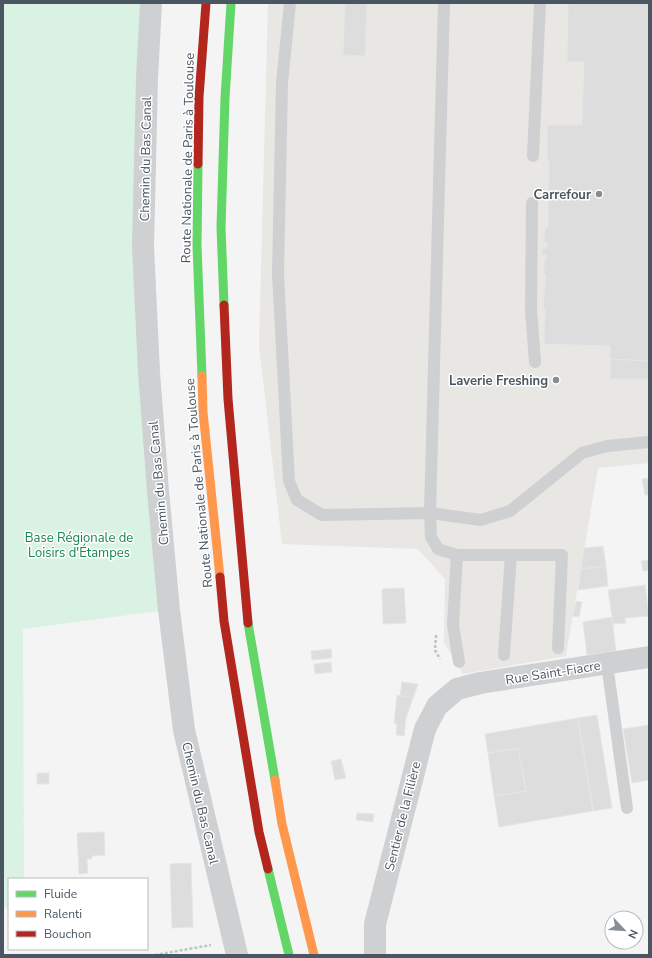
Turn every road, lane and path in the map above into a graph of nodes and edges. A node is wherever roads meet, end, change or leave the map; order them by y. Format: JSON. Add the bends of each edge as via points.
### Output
{"nodes":[{"id":1,"x":151,"y":3,"type":"edge"},
{"id":2,"x":206,"y":3,"type":"edge"},
{"id":3,"x":231,"y":3,"type":"edge"},
{"id":4,"x":290,"y":3,"type":"edge"},
{"id":5,"x":444,"y":3,"type":"edge"},
{"id":6,"x":540,"y":3,"type":"edge"},
{"id":7,"x":533,"y":156,"type":"dead end"},
{"id":8,"x":532,"y":203,"type":"dead end"},
{"id":9,"x":535,"y":362,"type":"dead end"},
{"id":10,"x":649,"y":442,"type":"edge"},
{"id":11,"x":430,"y":513,"type":"junction"},
{"id":12,"x":457,"y":554,"type":"junction"},
{"id":13,"x":512,"y":555,"type":"junction"},
{"id":14,"x":558,"y":648,"type":"dead end"},
{"id":15,"x":504,"y":655,"type":"dead end"},
{"id":16,"x":649,"y":657,"type":"edge"},
{"id":17,"x":458,"y":662,"type":"dead end"},
{"id":18,"x":607,"y":664,"type":"junction"},
{"id":19,"x":457,"y":689,"type":"joint"},
{"id":20,"x":628,"y":808,"type":"dead end"},
{"id":21,"x":236,"y":948,"type":"edge"},
{"id":22,"x":155,"y":955,"type":"edge"},
{"id":23,"x":289,"y":955,"type":"edge"},
{"id":24,"x":314,"y":955,"type":"edge"},
{"id":25,"x":374,"y":955,"type":"edge"}],
"edges":[{"from":1,"to":21,"type":"street","name":"Chemin du Bas Canal","via":[[143,246],[158,491],[184,730]]},
{"from":2,"to":23,"type":"main road","name":"Route Nationale de Paris à Toulouse","via":[[199,97],[197,245],[203,412],[224,621],[259,832]]},
{"from":3,"to":24,"type":"main road","via":[[221,227],[228,399],[247,615],[282,824]]},
{"from":4,"to":11,"type":"lane","via":[[282,83],[278,274],[289,481],[297,500],[322,515]]},
{"from":5,"to":11,"type":"lane"},
{"from":6,"to":7,"type":"lane"},
{"from":8,"to":9,"type":"lane","via":[[531,310]]},
{"from":10,"to":11,"type":"lane","via":[[607,446],[582,453],[510,511],[481,520]]},
{"from":11,"to":12,"type":"lane","via":[[430,537],[438,549]]},
{"from":12,"to":13,"type":"lane"},
{"from":12,"to":17,"type":"lane","via":[[453,625]]},
{"from":13,"to":14,"type":"lane","via":[[562,554]]},
{"from":13,"to":15,"type":"lane"},
{"from":16,"to":18,"type":"street","name":"Rue Saint-Fiacre"},
{"from":18,"to":19,"type":"street","name":"Rue Saint-Fiacre","via":[[480,683]]},
{"from":18,"to":20,"type":"lane"},
{"from":19,"to":25,"type":"street","name":"Sentier de la Filière","via":[[437,706],[424,729],[375,924]]},
{"from":21,"to":22,"type":"path"}]}
